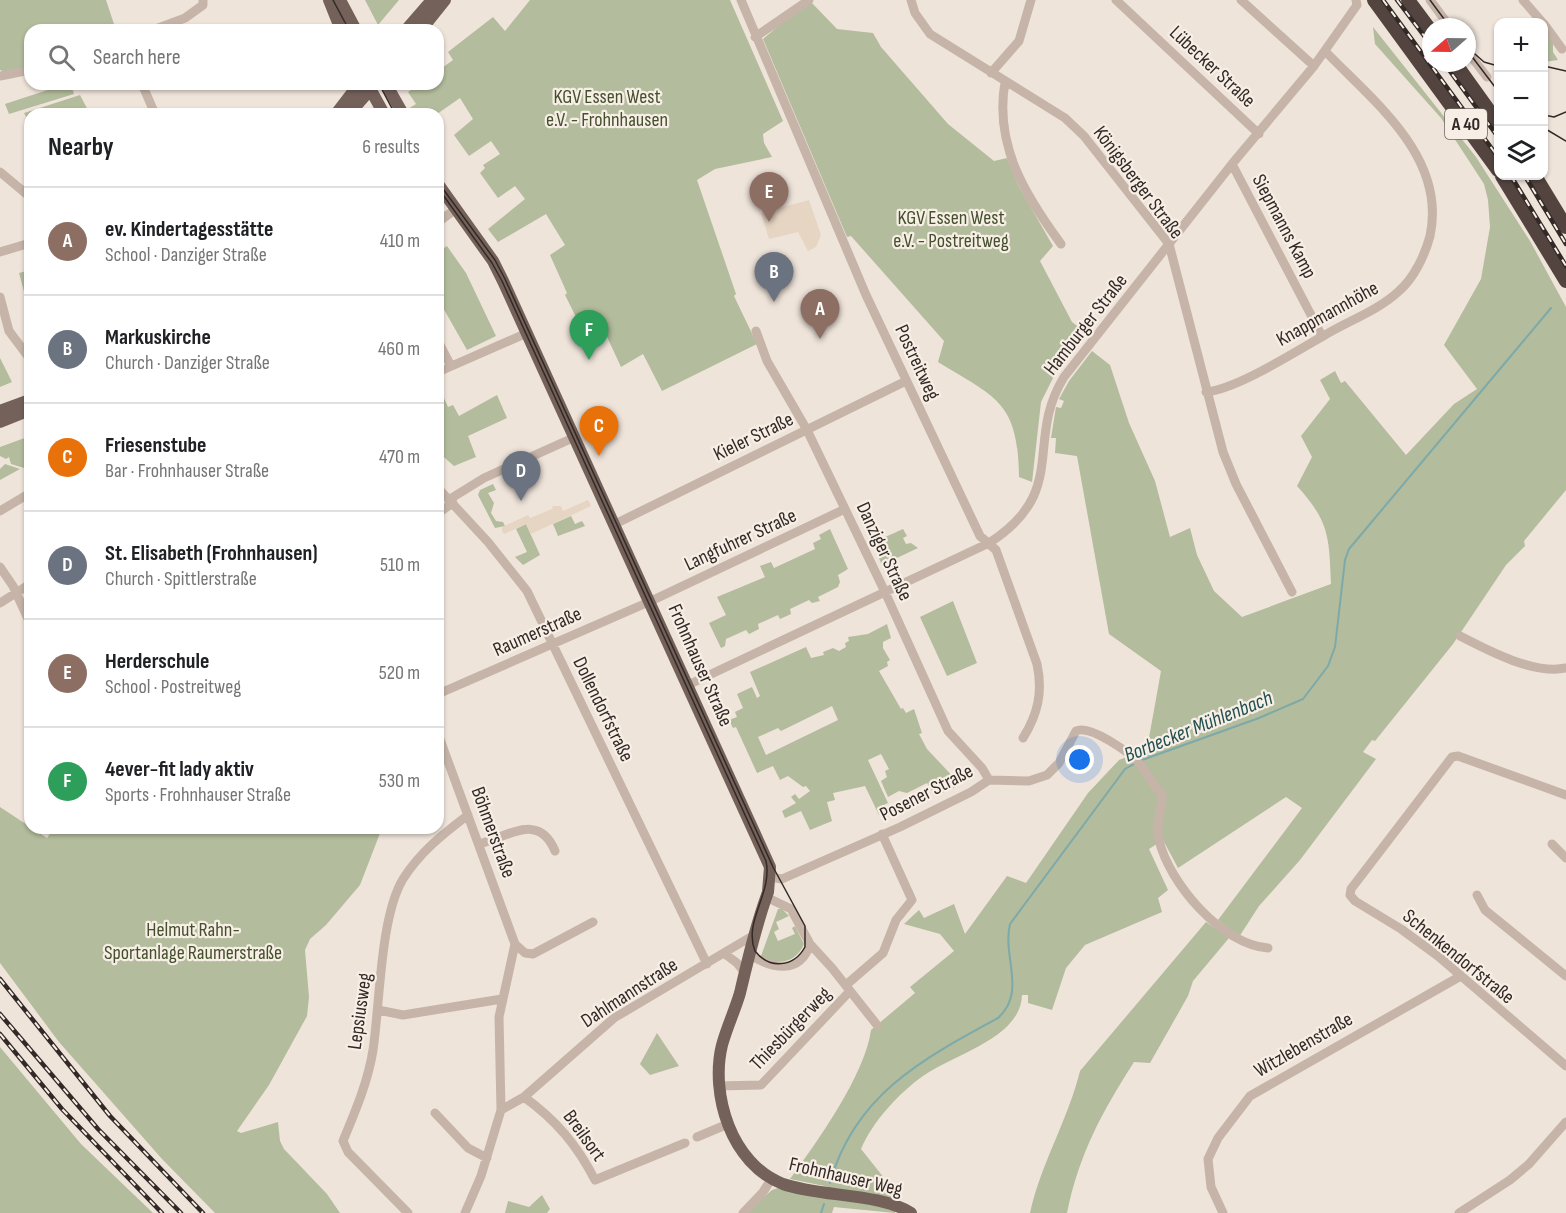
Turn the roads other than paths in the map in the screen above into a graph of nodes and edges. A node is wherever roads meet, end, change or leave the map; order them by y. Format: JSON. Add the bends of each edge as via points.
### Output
{"nodes":[{"id":1,"x":203,"y":0,"type":"edge"},
{"id":2,"x":329,"y":0,"type":"edge"},
{"id":3,"x":340,"y":0,"type":"edge"},
{"id":4,"x":432,"y":0,"type":"edge"},
{"id":5,"x":445,"y":0,"type":"edge"},
{"id":6,"x":741,"y":0,"type":"edge"},
{"id":7,"x":809,"y":0,"type":"edge"},
{"id":8,"x":910,"y":0,"type":"edge"},
{"id":9,"x":1031,"y":0,"type":"edge"},
{"id":10,"x":1116,"y":0,"type":"edge"},
{"id":11,"x":1241,"y":0,"type":"edge"},
{"id":12,"x":1356,"y":0,"type":"edge"},
{"id":13,"x":1374,"y":0,"type":"edge"},
{"id":14,"x":1408,"y":0,"type":"edge"},
{"id":15,"x":1430,"y":0,"type":"edge"},
{"id":16,"x":1523,"y":0,"type":"edge"},
{"id":17,"x":1443,"y":18,"type":"edge"},
{"id":18,"x":1539,"y":18,"type":"edge"},
{"id":19,"x":1422,"y":19,"type":"edge"},
{"id":20,"x":167,"y":24,"type":"edge"},
{"id":21,"x":339,"y":24,"type":"edge"},
{"id":22,"x":353,"y":24,"type":"edge"},
{"id":23,"x":411,"y":24,"type":"edge"},
{"id":24,"x":426,"y":24,"type":"edge"},
{"id":25,"x":1548,"y":30,"type":"edge"},
{"id":26,"x":755,"y":37,"type":"junction"},
{"id":27,"x":1562,"y":49,"type":"dead end"},
{"id":28,"x":1325,"y":51,"type":"junction"},
{"id":29,"x":1476,"y":63,"type":"edge"},
{"id":30,"x":1314,"y":66,"type":"junction"},
{"id":31,"x":24,"y":71,"type":"edge"},
{"id":32,"x":1461,"y":72,"type":"edge"},
{"id":33,"x":991,"y":73,"type":"junction"},
{"id":34,"x":0,"y":76,"type":"edge"},
{"id":35,"x":1487,"y":77,"type":"dead end"},
{"id":36,"x":1005,"y":81,"type":"junction"},
{"id":37,"x":145,"y":90,"type":"edge"},
{"id":38,"x":354,"y":90,"type":"edge"},
{"id":39,"x":368,"y":90,"type":"edge"},
{"id":40,"x":373,"y":90,"type":"edge"},
{"id":41,"x":390,"y":90,"type":"edge"},
{"id":42,"x":152,"y":108,"type":"edge"},
{"id":43,"x":341,"y":108,"type":"edge"},
{"id":44,"x":354,"y":108,"type":"edge"},
{"id":45,"x":381,"y":108,"type":"edge"},
{"id":46,"x":400,"y":108,"type":"edge"},
{"id":47,"x":1494,"y":117,"type":"edge"},
{"id":48,"x":1258,"y":134,"type":"junction"},
{"id":49,"x":1232,"y":164,"type":"junction"},
{"id":50,"x":1494,"y":165,"type":"edge"},
{"id":51,"x":0,"y":172,"type":"edge"},
{"id":52,"x":1504,"y":180,"type":"edge"},
{"id":53,"x":1537,"y":180,"type":"edge"},
{"id":54,"x":24,"y":192,"type":"edge"},
{"id":55,"x":444,"y":192,"type":"edge"},
{"id":56,"x":456,"y":209,"type":"junction"},
{"id":57,"x":444,"y":218,"type":"edge"},
{"id":58,"x":1566,"y":227,"type":"edge"},
{"id":59,"x":1061,"y":244,"type":"dead end"},
{"id":60,"x":1169,"y":244,"type":"junction"},
{"id":61,"x":24,"y":245,"type":"edge"},
{"id":62,"x":0,"y":252,"type":"edge"},
{"id":63,"x":1566,"y":281,"type":"edge"},
{"id":64,"x":0,"y":297,"type":"edge"},
{"id":65,"x":756,"y":331,"type":"dead end"},
{"id":66,"x":5,"y":332,"type":"edge"},
{"id":67,"x":527,"y":333,"type":"junction"},
{"id":68,"x":1322,"y":336,"type":"junction"},
{"id":69,"x":24,"y":353,"type":"edge"},
{"id":70,"x":444,"y":353,"type":"edge"},
{"id":71,"x":451,"y":366,"type":"junction"},
{"id":72,"x":444,"y":369,"type":"edge"},
{"id":73,"x":906,"y":381,"type":"junction"},
{"id":74,"x":1206,"y":393,"type":"junction"},
{"id":75,"x":24,"y":402,"type":"edge"},
{"id":76,"x":0,"y":411,"type":"edge"},
{"id":77,"x":24,"y":413,"type":"edge"},
{"id":78,"x":0,"y":422,"type":"edge"},
{"id":79,"x":807,"y":430,"type":"junction"},
{"id":80,"x":575,"y":437,"type":"junction"},
{"id":81,"x":444,"y":494,"type":"edge"},
{"id":82,"x":24,"y":497,"type":"edge"},
{"id":83,"x":452,"y":501,"type":"junction"},
{"id":84,"x":444,"y":508,"type":"edge"},
{"id":85,"x":845,"y":509,"type":"junction"},
{"id":86,"x":0,"y":511,"type":"edge"},
{"id":87,"x":615,"y":524,"type":"junction"},
{"id":88,"x":989,"y":543,"type":"junction"},
{"id":89,"x":0,"y":567,"type":"edge"},
{"id":90,"x":24,"y":588,"type":"edge"},
{"id":91,"x":885,"y":592,"type":"junction"},
{"id":92,"x":1292,"y":592,"type":"dead end"},
{"id":93,"x":16,"y":593,"type":"junction"},
{"id":94,"x":651,"y":601,"type":"junction"},
{"id":95,"x":0,"y":603,"type":"edge"},
{"id":96,"x":24,"y":610,"type":"edge"},
{"id":97,"x":1460,"y":636,"type":"dead end"},
{"id":98,"x":552,"y":643,"type":"junction"},
{"id":99,"x":1566,"y":668,"type":"edge"},
{"id":100,"x":688,"y":685,"type":"junction"},
{"id":101,"x":444,"y":691,"type":"edge"},
{"id":102,"x":1023,"y":738,"type":"dead end"},
{"id":103,"x":444,"y":750,"type":"edge"},
{"id":104,"x":989,"y":780,"type":"junction"},
{"id":105,"x":1566,"y":795,"type":"edge"},
{"id":106,"x":468,"y":815,"type":"junction"},
{"id":107,"x":444,"y":833,"type":"edge"},
{"id":108,"x":442,"y":834,"type":"edge"},
{"id":109,"x":882,"y":834,"type":"junction"},
{"id":110,"x":479,"y":844,"type":"junction"},
{"id":111,"x":1552,"y":844,"type":"dead end"},
{"id":112,"x":555,"y":851,"type":"dead end"},
{"id":113,"x":1566,"y":858,"type":"edge"},
{"id":114,"x":770,"y":877,"type":"junction"},
{"id":115,"x":1478,"y":895,"type":"dead end"},
{"id":116,"x":766,"y":897,"type":"junction"},
{"id":117,"x":593,"y":922,"type":"dead end"},
{"id":118,"x":754,"y":935,"type":"junction"},
{"id":119,"x":515,"y":944,"type":"junction"},
{"id":120,"x":810,"y":944,"type":"junction"},
{"id":121,"x":1268,"y":948,"type":"dead end"},
{"id":122,"x":725,"y":954,"type":"junction"},
{"id":123,"x":749,"y":954,"type":"junction"},
{"id":124,"x":707,"y":964,"type":"junction"},
{"id":125,"x":745,"y":973,"type":"junction"},
{"id":126,"x":1459,"y":976,"type":"junction"},
{"id":127,"x":1566,"y":976,"type":"edge"},
{"id":128,"x":848,"y":988,"type":"junction"},
{"id":129,"x":502,"y":999,"type":"junction"},
{"id":130,"x":378,"y":1010,"type":"junction"},
{"id":131,"x":877,"y":1025,"type":"dead end"},
{"id":132,"x":1566,"y":1066,"type":"edge"},
{"id":133,"x":719,"y":1086,"type":"junction"},
{"id":134,"x":524,"y":1097,"type":"junction"},
{"id":135,"x":501,"y":1110,"type":"junction"},
{"id":136,"x":435,"y":1113,"type":"dead end"},
{"id":137,"x":1566,"y":1122,"type":"edge"},
{"id":138,"x":728,"y":1124,"type":"junction"},
{"id":139,"x":697,"y":1137,"type":"dead end"},
{"id":140,"x":685,"y":1143,"type":"dead end"},
{"id":141,"x":487,"y":1158,"type":"junction"},
{"id":142,"x":771,"y":1178,"type":"junction"},
{"id":143,"x":408,"y":1213,"type":"edge"},
{"id":144,"x":465,"y":1213,"type":"edge"},
{"id":145,"x":743,"y":1213,"type":"edge"},
{"id":146,"x":911,"y":1213,"type":"edge"},
{"id":147,"x":1223,"y":1213,"type":"edge"},
{"id":148,"x":1460,"y":1213,"type":"edge"}],
"edges":[{"from":1,"to":20,"type":"street","via":[[203,5],[193,13]]},
{"from":2,"to":21,"type":"main road"},
{"from":3,"to":22,"type":"main road"},
{"from":4,"to":23,"type":"main road"},
{"from":5,"to":24,"type":"main road"},
{"from":6,"to":26,"type":"street","name":"Postreitweg"},
{"from":7,"to":26,"type":"street"},
{"from":8,"to":33,"type":"street","name":"Königsberger Straße","via":[[930,34]]},
{"from":9,"to":33,"type":"street","via":[[1019,41]]},
{"from":10,"to":48,"type":"street","name":"Lübecker Straße"},
{"from":11,"to":30,"type":"street"},
{"from":12,"to":28,"type":"street","name":"Hamburger Straße","via":[[1357,5]]},
{"from":13,"to":50,"type":"highway","number":"A 40"},
{"from":14,"to":19,"type":"highway"},
{"from":15,"to":17,"type":"street"},
{"from":16,"to":18,"type":"street"},
{"from":25,"to":27,"type":"street"},
{"from":26,"to":73,"type":"street","name":"Postreitweg"},
{"from":28,"to":30,"type":"street","name":"Hamburger Straße"},
{"from":28,"to":68,"type":"street","name":"Knappmannhöhe","via":[[1421,159],[1431,190],[1433,216],[1423,257],[1400,291]]},
{"from":29,"to":35,"type":"street"},
{"from":30,"to":48,"type":"street","name":"Hamburger Straße"},
{"from":31,"to":34,"type":"street"},
{"from":32,"to":47,"type":"highway","number":"A 40"},
{"from":33,"to":36,"type":"street","name":"Königsberger Straße"},
{"from":36,"to":59,"type":"street","via":[[1003,122],[1014,170]]},
{"from":36,"to":60,"type":"street","name":"Königsberger Straße","via":[[1065,118],[1084,136]]},
{"from":37,"to":42,"type":"street"},
{"from":38,"to":43,"type":"main road"},
{"from":39,"to":44,"type":"main road"},
{"from":40,"to":45,"type":"main road"},
{"from":41,"to":46,"type":"main road"},
{"from":48,"to":49,"type":"street","name":"Hamburger Straße"},
{"from":49,"to":60,"type":"street","name":"Hamburger Straße"},
{"from":49,"to":68,"type":"street","name":"Siepmanns Kamp"},
{"from":51,"to":54,"type":"street"},
{"from":52,"to":63,"type":"highway"},
{"from":53,"to":58,"type":"highway"},
{"from":55,"to":56,"type":"main road","name":"Frohnhauser Straße"},
{"from":56,"to":57,"type":"street"},
{"from":56,"to":67,"type":"main road","name":"Frohnhauser Straße","via":[[493,261]]},
{"from":60,"to":74,"type":"street","name":"Königsberger Straße"},
{"from":60,"to":88,"type":"street","name":"Hamburger Straße","via":[[1054,393],[1038,488],[1012,527]]},
{"from":61,"to":62,"type":"street"},
{"from":64,"to":66,"type":"street"},
{"from":65,"to":79,"type":"street","name":"Danziger Straße","via":[[767,361]]},
{"from":66,"to":69,"type":"street"},
{"from":67,"to":71,"type":"street"},
{"from":67,"to":80,"type":"main road","name":"Frohnhauser Straße"},
{"from":68,"to":74,"type":"street","name":"Knappmannhöhe","via":[[1254,374]]},
{"from":70,"to":71,"type":"street"},
{"from":71,"to":72,"type":"street"},
{"from":73,"to":79,"type":"street","name":"Kieler Straße"},
{"from":73,"to":88,"type":"street","name":"Postreitweg","via":[[981,536]]},
{"from":74,"to":92,"type":"street","name":"Königsberger Straße","via":[[1230,470]]},
{"from":75,"to":76,"type":"main road"},
{"from":77,"to":78,"type":"main road"},
{"from":79,"to":85,"type":"street","name":"Danziger Straße"},
{"from":79,"to":87,"type":"street","name":"Kieler Straße"},
{"from":80,"to":83,"type":"street","via":[[484,478]]},
{"from":80,"to":87,"type":"main road","name":"Frohnhauser Straße"},
{"from":81,"to":83,"type":"street","name":"Dollendorfstraße"},
{"from":82,"to":86,"type":"street"},
{"from":83,"to":84,"type":"street"},
{"from":83,"to":98,"type":"street","name":"Dollendorfstraße","via":[[523,585]]},
{"from":85,"to":91,"type":"street","name":"Danziger Straße"},
{"from":85,"to":94,"type":"street","name":"Langfuhrer Straße"},
{"from":87,"to":94,"type":"main road","name":"Frohnhauser Straße"},
{"from":88,"to":91,"type":"street","name":"Hamburger Straße"},
{"from":88,"to":102,"type":"street","name":"Postreitweg","via":[[996,550],[1041,682],[1035,715]]},
{"from":89,"to":93,"type":"street"},
{"from":90,"to":93,"type":"street"},
{"from":91,"to":100,"type":"street","name":"Hamburger Straße"},
{"from":91,"to":104,"type":"street","name":"Danziger Straße","via":[[948,731]]},
{"from":93,"to":95,"type":"street"},
{"from":93,"to":96,"type":"street"},
{"from":94,"to":98,"type":"street","name":"Raumerstraße"},
{"from":94,"to":100,"type":"main road","name":"Frohnhauser Straße"},
{"from":97,"to":99,"type":"street","via":[[1509,659]]},
{"from":98,"to":101,"type":"street","name":"Raumerstraße"},
{"from":98,"to":124,"type":"street","name":"Dollendorfstraße"},
{"from":100,"to":114,"type":"main road","name":"Frohnhauser Straße","via":[[768,861]]},
{"from":103,"to":106,"type":"street","name":"Böhmerstraße"},
{"from":104,"to":109,"type":"street","name":"Posener Straße"},
{"from":104,"to":121,"type":"street","name":"Posener Straße","via":[[1029,781],[1047,775],[1079,729],[1100,735],[1133,757],[1152,787],[1162,794],[1158,839],[1179,880],[1213,922],[1252,947]]},
{"from":105,"to":126,"type":"street","name":"Schenkendorfstraße","via":[[1452,757],[1358,879],[1350,895],[1355,901],[1420,943]]},
{"from":106,"to":107,"type":"street","name":"Lepsiusweg"},
{"from":106,"to":110,"type":"street","name":"Böhmerstraße"},
{"from":108,"to":130,"type":"street","name":"Lepsiusweg","via":[[402,880],[391,910]]},
{"from":109,"to":114,"type":"street","name":"Posener Straße","via":[[782,879]]},
{"from":109,"to":128,"type":"street","name":"Thiesbürgerweg","via":[[912,900],[896,920],[884,953]]},
{"from":110,"to":112,"type":"street","via":[[520,830],[537,829],[548,836]]},
{"from":110,"to":119,"type":"street","name":"Böhmerstraße"},
{"from":111,"to":113,"type":"street"},
{"from":114,"to":116,"type":"main road","name":"Frohnhauser Straße"},
{"from":115,"to":127,"type":"street","via":[[1485,910]]},
{"from":116,"to":118,"type":"main road","name":"Frohnhauser Straße"},
{"from":116,"to":120,"type":"street","via":[[791,909]]},
{"from":117,"to":119,"type":"street","via":[[533,954],[525,953]]},
{"from":118,"to":122,"type":"street","name":"Dahlmannstraße"},
{"from":118,"to":123,"type":"main road","name":"Frohnhauser Straße"},
{"from":119,"to":129,"type":"street"},
{"from":120,"to":123,"type":"street","via":[[802,958],[785,967],[769,966]]},
{"from":120,"to":128,"type":"street"},
{"from":122,"to":124,"type":"street","name":"Dahlmannstraße"},
{"from":122,"to":125,"type":"street"},
{"from":123,"to":125,"type":"main road","name":"Frohnhauser Straße"},
{"from":124,"to":134,"type":"street","name":"Dahlmannstraße","via":[[601,1027]]},
{"from":125,"to":133,"type":"main road","name":"Frohnhauser Straße","via":[[722,1044]]},
{"from":126,"to":132,"type":"street","name":"Schenkendorfstraße"},
{"from":126,"to":147,"type":"street","name":"Witzlebenstraße","via":[[1250,1096],[1218,1138],[1208,1159],[1211,1187]]},
{"from":128,"to":131,"type":"street"},
{"from":128,"to":133,"type":"street","name":"Thiesbürgerweg","via":[[761,1085]]},
{"from":129,"to":130,"type":"street","via":[[402,1015]]},
{"from":129,"to":135,"type":"street","via":[[498,1033]]},
{"from":130,"to":143,"type":"street","name":"Lepsiusweg","via":[[367,1077],[343,1141],[348,1152]]},
{"from":133,"to":138,"type":"main road","name":"Frohnhauser Straße"},
{"from":134,"to":135,"type":"street","name":"Dahlmannstraße"},
{"from":134,"to":140,"type":"street","name":"Breilsort","via":[[565,1132],[595,1180]]},
{"from":135,"to":141,"type":"street"},
{"from":136,"to":141,"type":"street","via":[[468,1148]]},
{"from":137,"to":148,"type":"street","via":[[1510,1180]]},
{"from":138,"to":139,"type":"street"},
{"from":138,"to":142,"type":"main road","name":"Frohnhauser Straße","via":[[746,1154]]},
{"from":141,"to":144,"type":"street"},
{"from":142,"to":145,"type":"street"},
{"from":142,"to":146,"type":"main road","name":"Frohnhauser Weg","via":[[798,1188],[892,1204]]}]}
